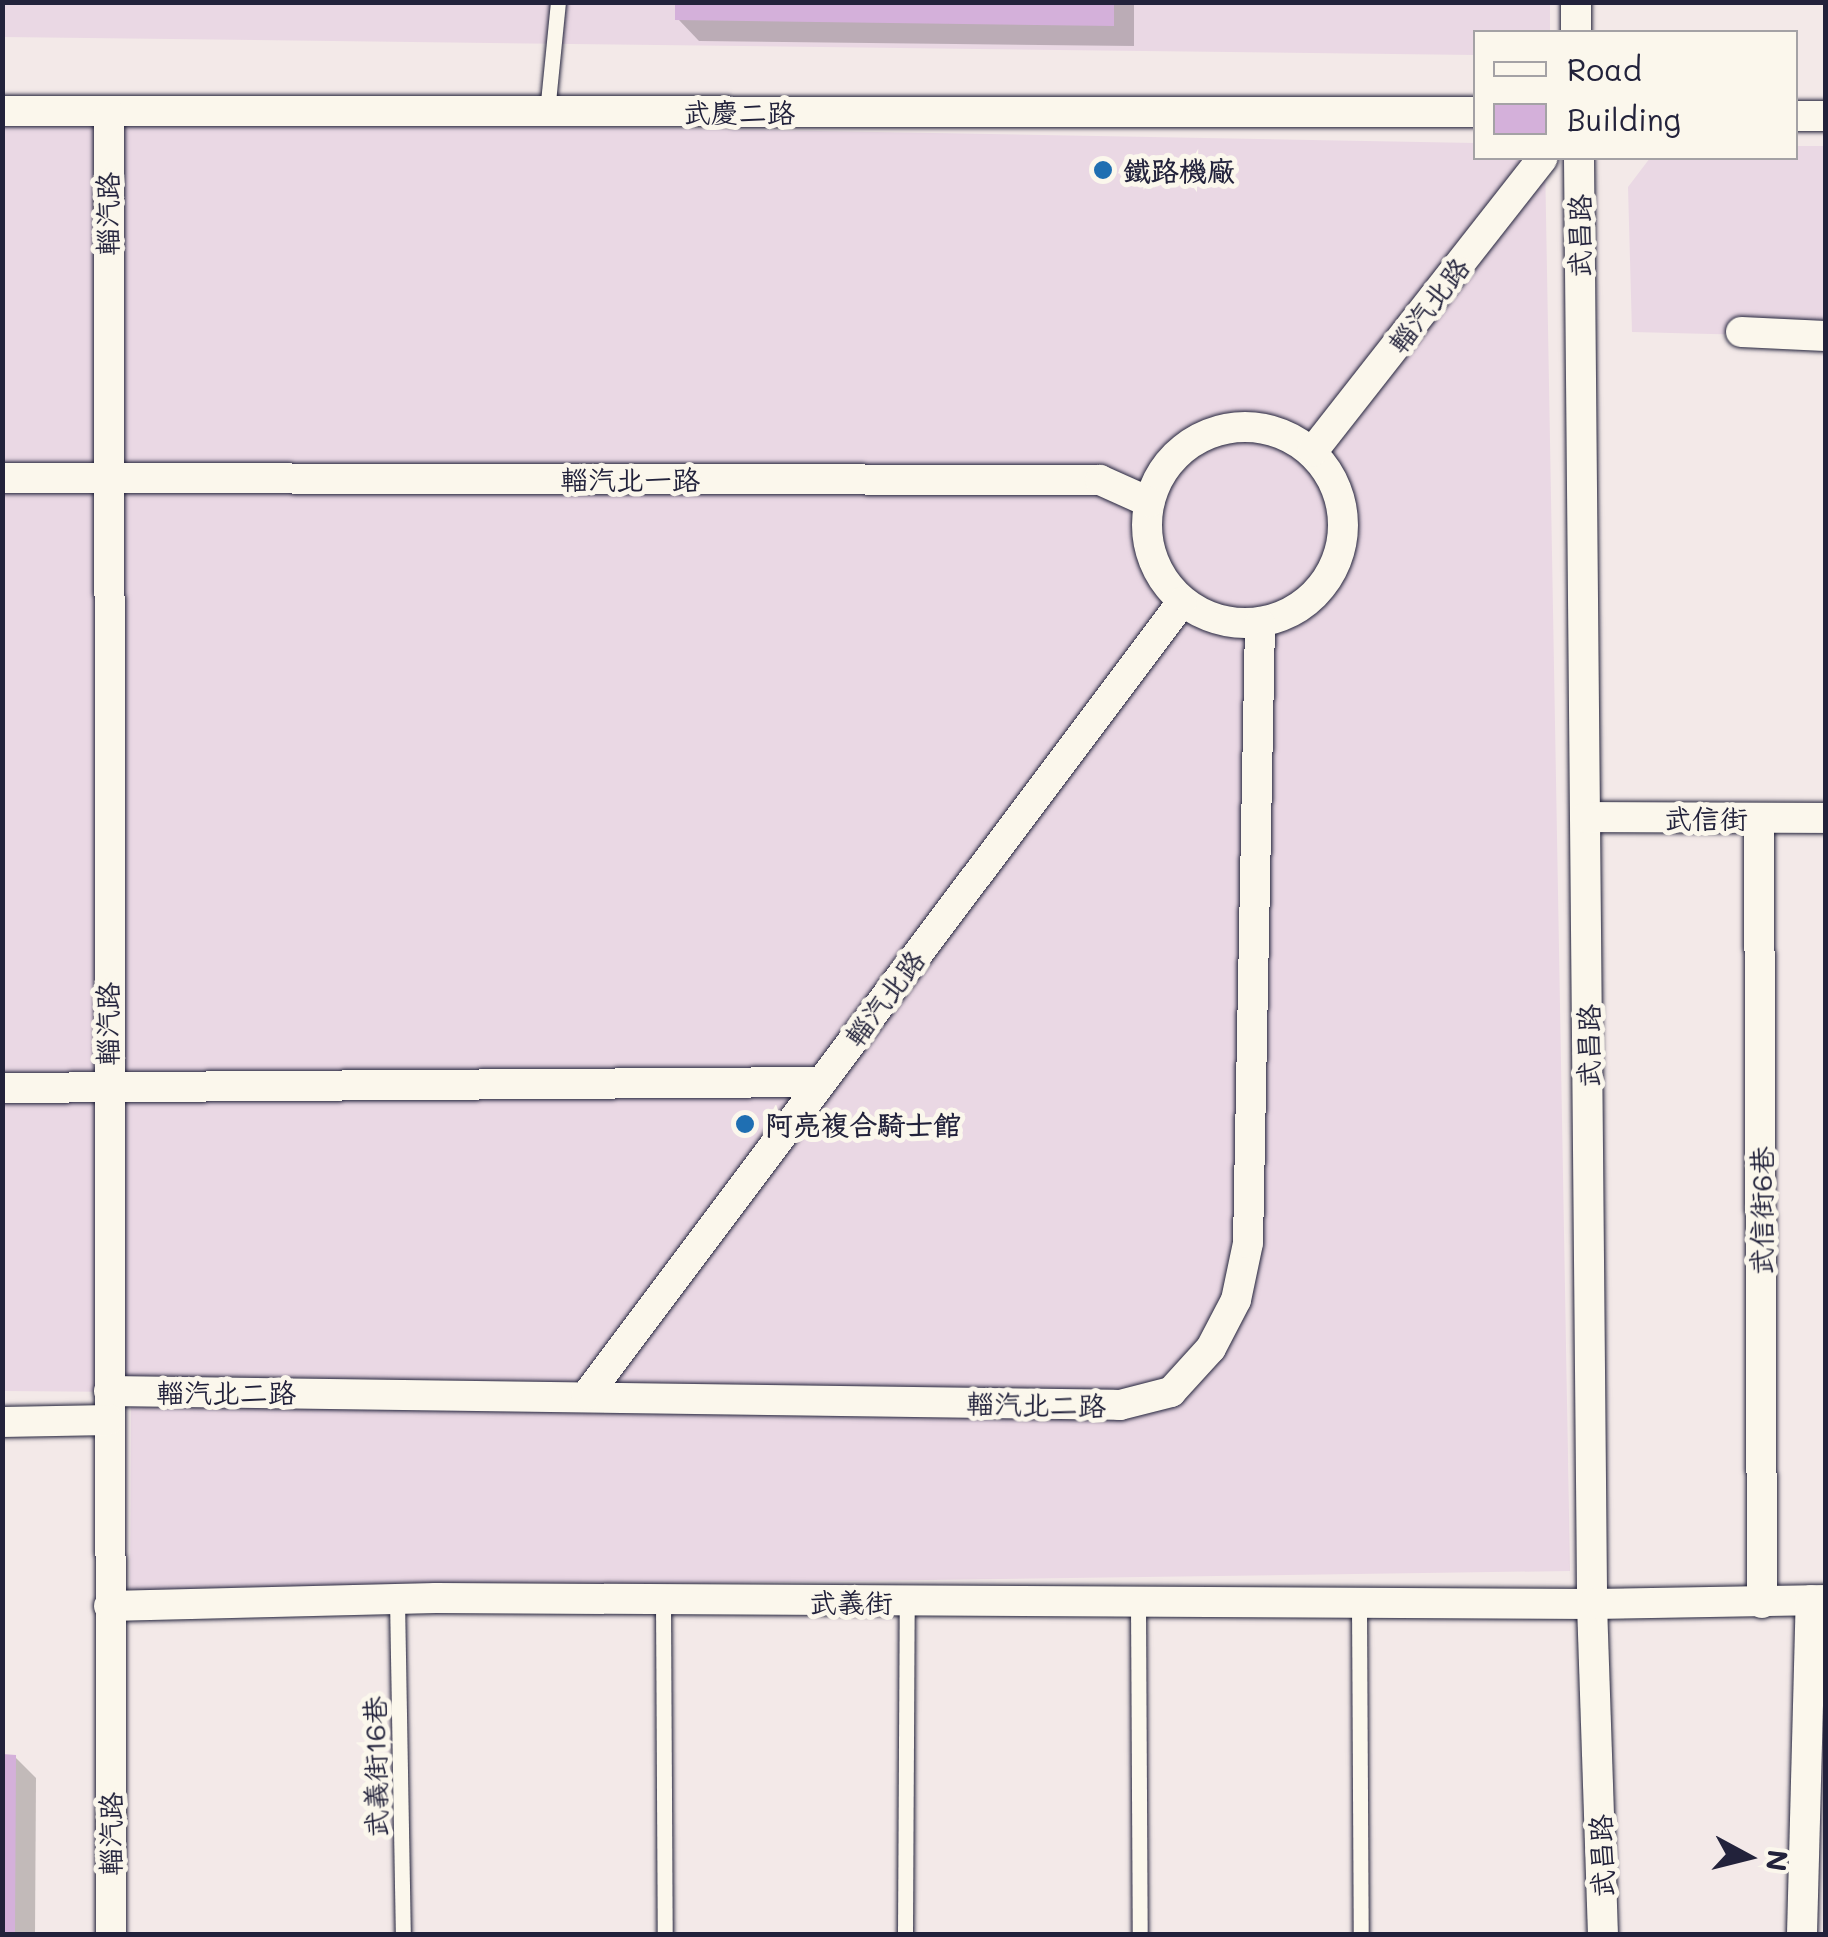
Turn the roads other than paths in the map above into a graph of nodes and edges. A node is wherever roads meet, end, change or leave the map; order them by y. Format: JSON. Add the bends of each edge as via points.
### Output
{"nodes":[{"id":1,"x":558,"y":2,"type":"edge"},
{"id":2,"x":1576,"y":2,"type":"edge"},
{"id":3,"x":1576,"y":30,"type":"edge"},
{"id":4,"x":2,"y":111,"type":"edge"},
{"id":5,"x":547,"y":112,"type":"junction"},
{"id":6,"x":1473,"y":112,"type":"edge"},
{"id":7,"x":108,"y":113,"type":"junction"},
{"id":8,"x":1798,"y":116,"type":"edge"},
{"id":9,"x":1826,"y":116,"type":"edge"},
{"id":10,"x":1541,"y":160,"type":"edge"},
{"id":11,"x":1579,"y":160,"type":"edge"},
{"id":12,"x":1741,"y":332,"type":"dead end"},
{"id":13,"x":1826,"y":336,"type":"edge"},
{"id":14,"x":1313,"y":452,"type":"junction"},
{"id":15,"x":2,"y":478,"type":"edge"},
{"id":16,"x":106,"y":479,"type":"junction"},
{"id":17,"x":1148,"y":502,"type":"junction"},
{"id":18,"x":1182,"y":602,"type":"junction"},
{"id":19,"x":1260,"y":624,"type":"junction"},
{"id":20,"x":1586,"y":817,"type":"junction"},
{"id":21,"x":1759,"y":818,"type":"junction"},
{"id":22,"x":1826,"y":818,"type":"edge"},
{"id":23,"x":820,"y":1082,"type":"junction"},
{"id":24,"x":108,"y":1085,"type":"junction"},
{"id":25,"x":2,"y":1088,"type":"edge"},
{"id":26,"x":587,"y":1395,"type":"junction"},
{"id":27,"x":109,"y":1406,"type":"junction"},
{"id":28,"x":2,"y":1422,"type":"edge"},
{"id":29,"x":396,"y":1599,"type":"junction"},
{"id":30,"x":1818,"y":1600,"type":"edge"},
{"id":31,"x":663,"y":1601,"type":"junction"},
{"id":32,"x":907,"y":1602,"type":"junction"},
{"id":33,"x":1138,"y":1603,"type":"junction"},
{"id":34,"x":1762,"y":1603,"type":"junction"},
{"id":35,"x":1359,"y":1604,"type":"junction"},
{"id":36,"x":1592,"y":1604,"type":"junction"},
{"id":37,"x":109,"y":1606,"type":"junction"},
{"id":38,"x":111,"y":1934,"type":"edge"},
{"id":39,"x":404,"y":1934,"type":"edge"},
{"id":40,"x":665,"y":1934,"type":"edge"},
{"id":41,"x":905,"y":1934,"type":"edge"},
{"id":42,"x":1140,"y":1934,"type":"edge"},
{"id":43,"x":1361,"y":1934,"type":"edge"},
{"id":44,"x":1603,"y":1934,"type":"edge"},
{"id":45,"x":1802,"y":1934,"type":"edge"}],
"edges":[{"from":1,"to":5,"type":"lane"},
{"from":2,"to":3,"type":"street"},
{"from":4,"to":7,"type":"street","name":"武慶二路"},
{"from":5,"to":6,"type":"street","name":"武慶二路"},
{"from":5,"to":7,"type":"street","name":"武慶二路"},
{"from":7,"to":16,"type":"street","name":"輜汽路"},
{"from":8,"to":9,"type":"street"},
{"from":10,"to":14,"type":"street","name":"輜汽北路"},
{"from":11,"to":20,"type":"street","name":"武昌路"},
{"from":12,"to":13,"type":"street"},
{"from":14,"to":17,"type":"street","via":[[1277,430],[1228,426],[1197,437],[1166,465]]},
{"from":14,"to":19,"type":"street","via":[[1338,487],[1345,526],[1338,560],[1314,598]]},
{"from":15,"to":16,"type":"street","name":"輜汽北一路"},
{"from":16,"to":17,"type":"street","name":"輜汽北一路","via":[[1100,480]]},
{"from":16,"to":24,"type":"street","name":"輜汽路"},
{"from":17,"to":18,"type":"street","via":[[1146,535],[1158,574]]},
{"from":18,"to":19,"type":"street","via":[[1218,620]]},
{"from":18,"to":23,"type":"street","name":"輜汽北路"},
{"from":19,"to":26,"type":"street","name":"輜汽北二路","via":[[1248,1243],[1236,1300],[1211,1348],[1172,1392],[1120,1405]]},
{"from":20,"to":21,"type":"street","name":"武信街"},
{"from":20,"to":36,"type":"street","name":"武昌路"},
{"from":21,"to":22,"type":"street","name":"武信街"},
{"from":21,"to":34,"type":"street","name":"武信街6巷"},
{"from":23,"to":24,"type":"street"},
{"from":23,"to":26,"type":"street","name":"輜汽北路"},
{"from":24,"to":25,"type":"street"},
{"from":24,"to":27,"type":"street","name":"輜汽路"},
{"from":26,"to":27,"type":"street","name":"輜汽北二路"},
{"from":27,"to":28,"type":"street","name":"輜汽北二路"},
{"from":27,"to":37,"type":"street","name":"輜汽路"},
{"from":29,"to":31,"type":"street","name":"武義街"},
{"from":29,"to":37,"type":"street","name":"武義街"},
{"from":29,"to":39,"type":"lane","name":"武義街16巷"},
{"from":30,"to":34,"type":"street","name":"武義街"},
{"from":30,"to":45,"type":"street"},
{"from":31,"to":32,"type":"street","name":"武義街"},
{"from":31,"to":40,"type":"lane"},
{"from":32,"to":33,"type":"street","name":"武義街"},
{"from":32,"to":41,"type":"lane"},
{"from":33,"to":35,"type":"street","name":"武義街"},
{"from":33,"to":42,"type":"lane"},
{"from":34,"to":36,"type":"street","name":"武義街"},
{"from":35,"to":36,"type":"street","name":"武義街"},
{"from":35,"to":43,"type":"lane"},
{"from":36,"to":44,"type":"street","name":"武昌路"},
{"from":37,"to":38,"type":"street","name":"輜汽路"}]}
